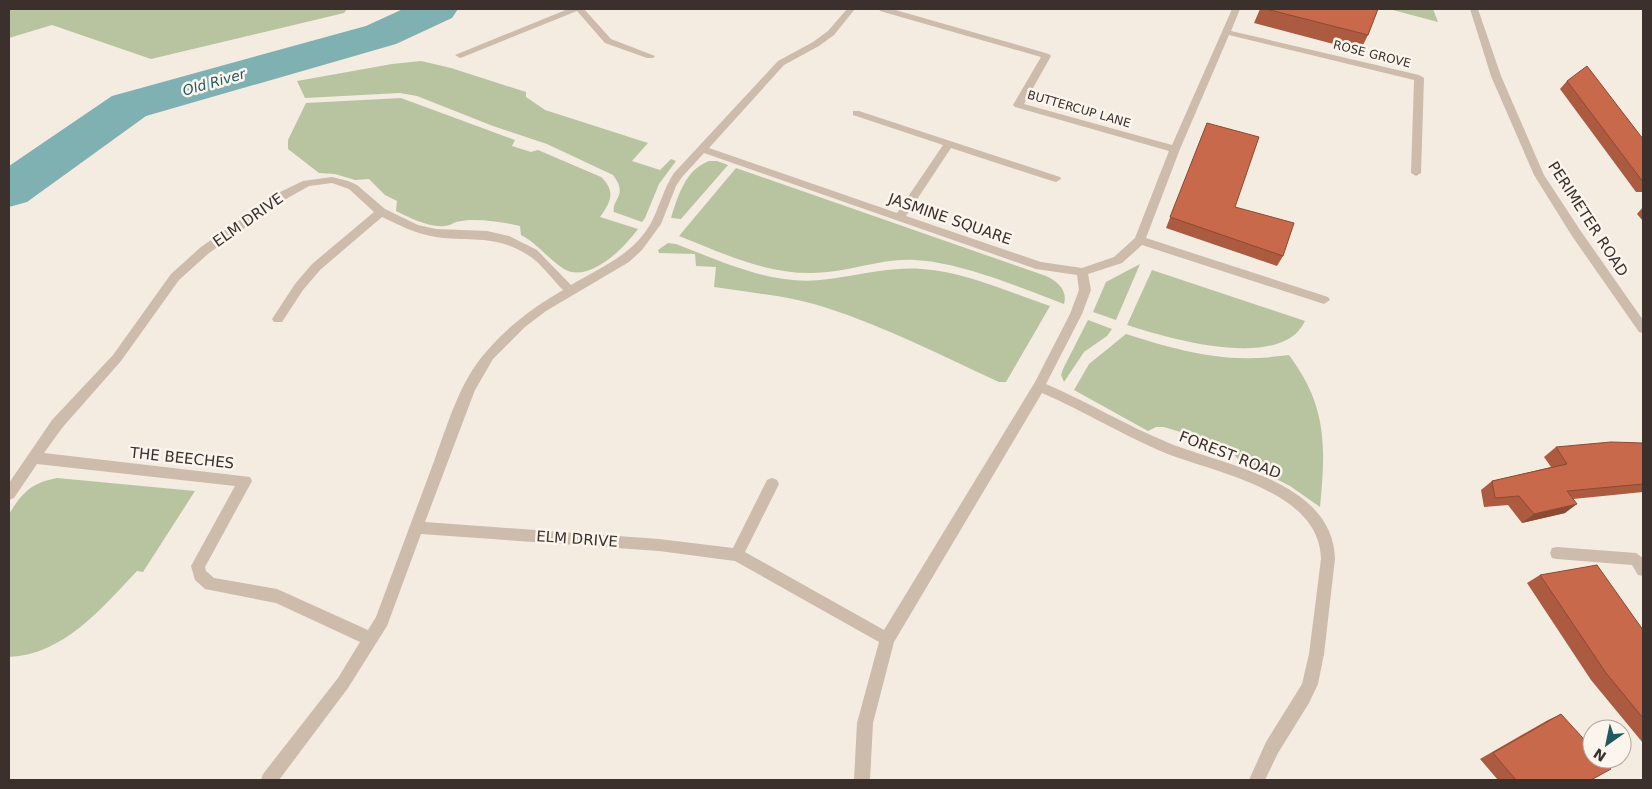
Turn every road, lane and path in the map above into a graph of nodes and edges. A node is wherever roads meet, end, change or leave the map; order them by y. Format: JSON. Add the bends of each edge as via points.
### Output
{"nodes":[{"id":1,"x":575,"y":9,"type":"edge"},
{"id":2,"x":578,"y":9,"type":"edge"},
{"id":3,"x":851,"y":9,"type":"edge"},
{"id":4,"x":883,"y":9,"type":"edge"},
{"id":5,"x":1236,"y":9,"type":"edge"},
{"id":6,"x":1474,"y":9,"type":"edge"},
{"id":7,"x":1226,"y":32,"type":"junction"},
{"id":8,"x":460,"y":55,"type":"dead end"},
{"id":9,"x":650,"y":56,"type":"dead end"},
{"id":10,"x":856,"y":113,"type":"dead end"},
{"id":11,"x":950,"y":143,"type":"junction"},
{"id":12,"x":703,"y":149,"type":"junction"},
{"id":13,"x":1175,"y":149,"type":"junction"},
{"id":14,"x":1416,"y":173,"type":"dead end"},
{"id":15,"x":1056,"y":179,"type":"dead end"},
{"id":16,"x":382,"y":212,"type":"junction"},
{"id":17,"x":900,"y":217,"type":"junction"},
{"id":18,"x":1140,"y":240,"type":"junction"},
{"id":19,"x":1082,"y":272,"type":"junction"},
{"id":20,"x":569,"y":290,"type":"junction"},
{"id":21,"x":1324,"y":300,"type":"dead end"},
{"id":22,"x":278,"y":319,"type":"dead end"},
{"id":23,"x":1643,"y":329,"type":"edge"},
{"id":24,"x":1039,"y":386,"type":"junction"},
{"id":25,"x":35,"y":458,"type":"junction"},
{"id":26,"x":772,"y":484,"type":"dead end"},
{"id":27,"x":9,"y":494,"type":"edge"},
{"id":28,"x":416,"y":527,"type":"junction"},
{"id":29,"x":1557,"y":554,"type":"dead end"},
{"id":30,"x":738,"y":555,"type":"junction"},
{"id":31,"x":1641,"y":562,"type":"edge"},
{"id":32,"x":371,"y":639,"type":"junction"},
{"id":33,"x":886,"y":639,"type":"junction"},
{"id":34,"x":269,"y":780,"type":"edge"},
{"id":35,"x":862,"y":780,"type":"edge"},
{"id":36,"x":1257,"y":780,"type":"edge"}],
"edges":[{"from":1,"to":8,"type":"street"},
{"from":2,"to":9,"type":"street","via":[[608,41]]},
{"from":3,"to":12,"type":"street","via":[[831,33],[780,63]]},
{"from":4,"to":13,"type":"street","name":"BUTTERCUP LANE","via":[[1046,56],[1018,105]]},
{"from":5,"to":7,"type":"street","name":"JASMINE SQUARE"},
{"from":6,"to":23,"type":"street","name":"PERIMETER ROAD","via":[[1496,76],[1539,175]]},
{"from":7,"to":13,"type":"street","name":"JASMINE SQUARE"},
{"from":7,"to":14,"type":"street","name":"ROSE GROVE","via":[[1419,78]]},
{"from":10,"to":11,"type":"street"},
{"from":11,"to":15,"type":"street"},
{"from":11,"to":17,"type":"street"},
{"from":12,"to":17,"type":"street","name":"JASMINE SQUARE"},
{"from":12,"to":20,"type":"street","via":[[671,186],[656,224],[638,247],[625,259]]},
{"from":13,"to":18,"type":"street","name":"JASMINE SQUARE"},
{"from":16,"to":20,"type":"street","name":"ELM DRIVE","via":[[416,228],[436,233],[505,239],[533,254]]},
{"from":16,"to":22,"type":"street","via":[[316,267]]},
{"from":16,"to":25,"type":"street","name":"ELM DRIVE","via":[[344,183],[332,180],[307,183],[282,196],[211,246],[175,277],[117,358],[57,424]]},
{"from":17,"to":19,"type":"street","name":"JASMINE SQUARE","via":[[1040,266]]},
{"from":18,"to":19,"type":"street","name":"JASMINE SQUARE","via":[[1118,260]]},
{"from":18,"to":21,"type":"street"},
{"from":19,"to":24,"type":"street","via":[[1085,290],[1076,314]]},
{"from":20,"to":28,"type":"street","via":[[520,324],[489,356],[477,374],[453,427]]},
{"from":24,"to":33,"type":"street"},
{"from":24,"to":36,"type":"street","name":"FOREST ROAD","via":[[1165,447],[1257,480],[1303,506],[1316,521],[1326,545],[1316,659],[1309,686],[1277,738]]},
{"from":25,"to":27,"type":"street","name":"ELM DRIVE"},
{"from":25,"to":32,"type":"street","name":"THE BEECHES","via":[[245,481],[198,566],[200,575],[210,584],[277,596]]},
{"from":26,"to":30,"type":"street"},
{"from":28,"to":30,"type":"street","name":"ELM DRIVE","via":[[659,545]]},
{"from":28,"to":32,"type":"street","via":[[382,621]]},
{"from":29,"to":31,"type":"street"},
{"from":30,"to":33,"type":"street","name":"ELM DRIVE"},
{"from":32,"to":34,"type":"street","via":[[343,684]]},
{"from":33,"to":35,"type":"street","via":[[865,723]]}]}
